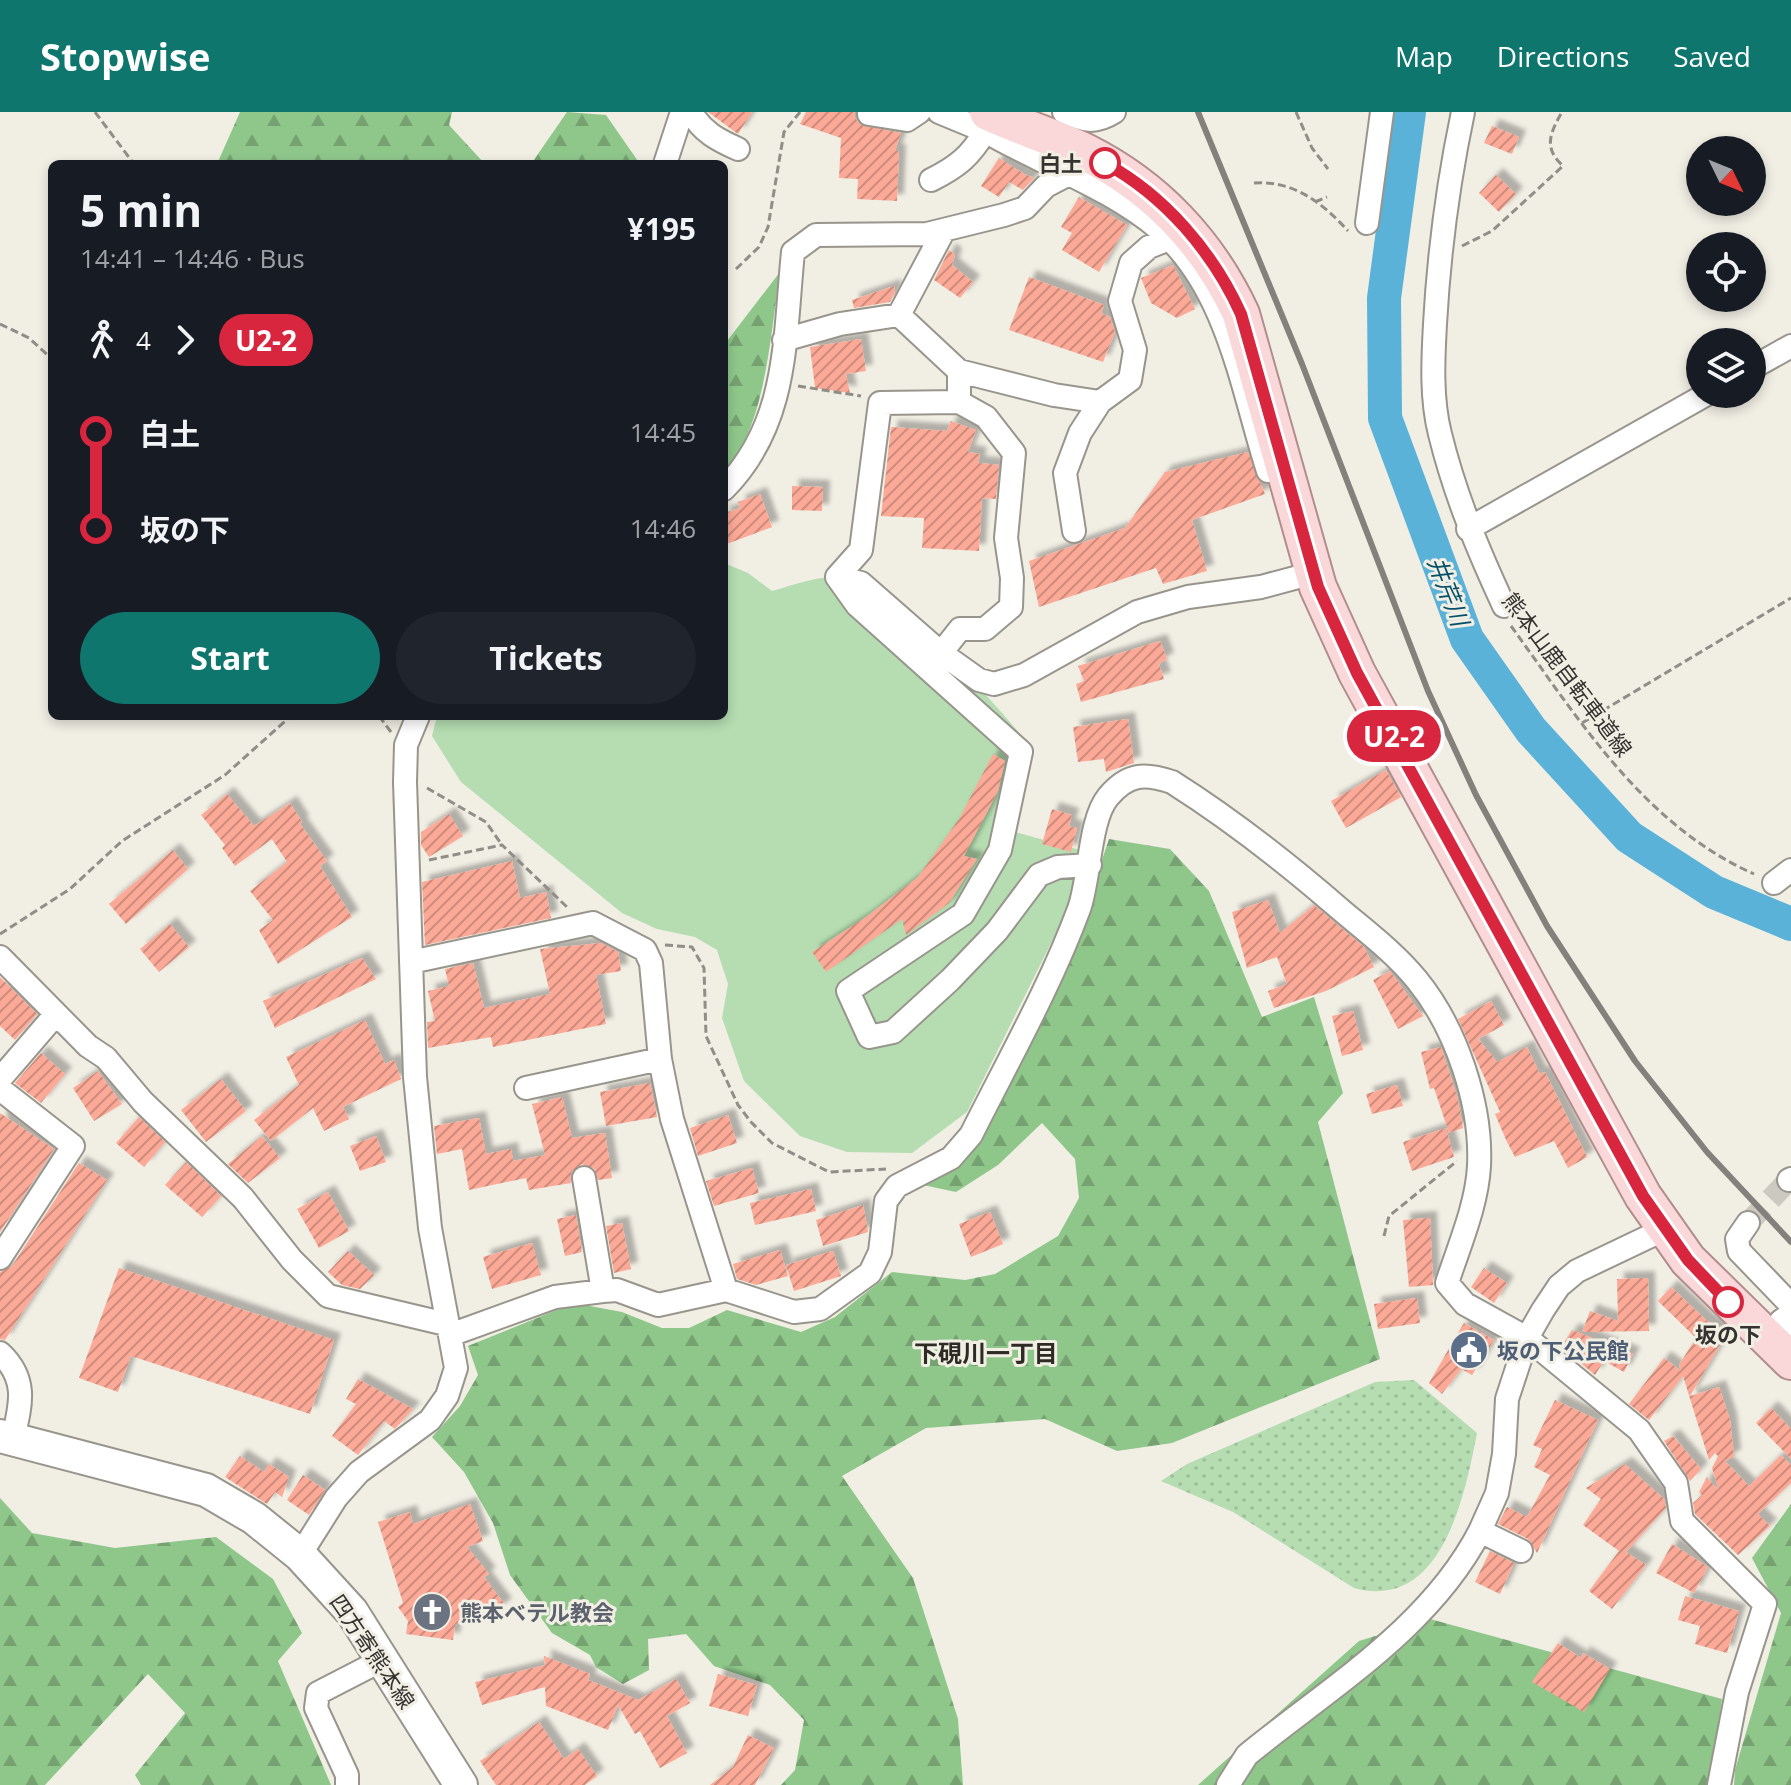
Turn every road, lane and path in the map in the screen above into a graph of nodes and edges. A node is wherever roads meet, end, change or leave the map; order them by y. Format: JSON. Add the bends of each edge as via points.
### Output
{"nodes":[{"id":1,"x":95,"y":112,"type":"edge"},
{"id":2,"x":682,"y":112,"type":"edge"},
{"id":3,"x":691,"y":112,"type":"edge"},
{"id":4,"x":800,"y":112,"type":"edge"},
{"id":5,"x":919,"y":112,"type":"edge"},
{"id":6,"x":939,"y":112,"type":"edge"},
{"id":7,"x":1064,"y":112,"type":"edge"},
{"id":8,"x":1114,"y":112,"type":"edge"},
{"id":9,"x":1296,"y":112,"type":"edge"},
{"id":10,"x":1382,"y":112,"type":"edge"},
{"id":11,"x":1463,"y":112,"type":"edge"},
{"id":12,"x":1562,"y":112,"type":"edge"},
{"id":13,"x":869,"y":114,"type":"edge"},
{"id":14,"x":1002,"y":119,"type":"edge"},
{"id":15,"x":738,"y":149,"type":"dead end"},
{"id":16,"x":131,"y":160,"type":"edge"},
{"id":17,"x":666,"y":160,"type":"edge"},
{"id":18,"x":1328,"y":169,"type":"dead end"},
{"id":19,"x":1067,"y":175,"type":"junction"},
{"id":20,"x":931,"y":180,"type":"dead end"},
{"id":21,"x":1254,"y":183,"type":"dead end"},
{"id":22,"x":1327,"y":197,"type":"dead end"},
{"id":23,"x":1315,"y":202,"type":"junction"},
{"id":24,"x":1367,"y":223,"type":"joint"},
{"id":25,"x":944,"y":230,"type":"junction"},
{"id":26,"x":1169,"y":239,"type":"junction"},
{"id":27,"x":1438,"y":257,"type":"junction"},
{"id":28,"x":736,"y":269,"type":"dead end"},
{"id":29,"x":899,"y":315,"type":"junction"},
{"id":30,"x":0,"y":324,"type":"edge"},
{"id":31,"x":784,"y":340,"type":"junction"},
{"id":32,"x":1791,"y":346,"type":"edge"},
{"id":33,"x":48,"y":355,"type":"edge"},
{"id":34,"x":1766,"y":360,"type":"edge"},
{"id":35,"x":959,"y":371,"type":"junction"},
{"id":36,"x":778,"y":382,"type":"junction"},
{"id":37,"x":854,"y":397,"type":"dead end"},
{"id":38,"x":959,"y":402,"type":"junction"},
{"id":39,"x":1100,"y":402,"type":"junction"},
{"id":40,"x":1686,"y":406,"type":"edge"},
{"id":41,"x":728,"y":485,"type":"edge"},
{"id":42,"x":1468,"y":529,"type":"junction"},
{"id":43,"x":1074,"y":531,"type":"dead end"},
{"id":44,"x":1302,"y":576,"type":"junction"},
{"id":45,"x":837,"y":577,"type":"junction"},
{"id":46,"x":1791,"y":598,"type":"edge"},
{"id":47,"x":1506,"y":614,"type":"joint"},
{"id":48,"x":1317,"y":617,"type":"dead end"},
{"id":49,"x":941,"y":653,"type":"junction"},
{"id":50,"x":287,"y":720,"type":"edge"},
{"id":51,"x":416,"y":720,"type":"edge"},
{"id":52,"x":1582,"y":723,"type":"junction"},
{"id":53,"x":405,"y":782,"type":"junction"},
{"id":54,"x":502,"y":845,"type":"junction"},
{"id":55,"x":406,"y":865,"type":"junction"},
{"id":56,"x":1090,"y":865,"type":"junction"},
{"id":57,"x":1783,"y":877,"type":"edge"},
{"id":58,"x":593,"y":923,"type":"junction"},
{"id":59,"x":0,"y":934,"type":"edge"},
{"id":60,"x":645,"y":950,"type":"junction"},
{"id":61,"x":0,"y":957,"type":"edge"},
{"id":62,"x":411,"y":962,"type":"junction"},
{"id":63,"x":56,"y":1014,"type":"junction"},
{"id":64,"x":660,"y":1059,"type":"junction"},
{"id":65,"x":0,"y":1079,"type":"edge"},
{"id":66,"x":526,"y":1088,"type":"dead end"},
{"id":67,"x":0,"y":1089,"type":"edge"},
{"id":68,"x":1479,"y":1143,"type":"junction"},
{"id":69,"x":915,"y":1176,"type":"junction"},
{"id":70,"x":584,"y":1178,"type":"dead end"},
{"id":71,"x":1748,"y":1223,"type":"tunnel mouth"},
{"id":72,"x":1665,"y":1229,"type":"junction"},
{"id":73,"x":1384,"y":1236,"type":"dead end"},
{"id":74,"x":0,"y":1258,"type":"edge"},
{"id":75,"x":726,"y":1290,"type":"junction"},
{"id":76,"x":603,"y":1291,"type":"junction"},
{"id":77,"x":1791,"y":1305,"type":"edge"},
{"id":78,"x":1791,"y":1314,"type":"edge"},
{"id":79,"x":448,"y":1329,"type":"junction"},
{"id":80,"x":1791,"y":1331,"type":"edge"},
{"id":81,"x":1527,"y":1338,"type":"junction"},
{"id":82,"x":0,"y":1353,"type":"edge"},
{"id":83,"x":1791,"y":1361,"type":"edge"},
{"id":84,"x":6,"y":1437,"type":"edge"},
{"id":85,"x":1480,"y":1531,"type":"junction"},
{"id":86,"x":1521,"y":1551,"type":"dead end"},
{"id":87,"x":300,"y":1555,"type":"junction"},
{"id":88,"x":382,"y":1660,"type":"junction"},
{"id":89,"x":347,"y":1785,"type":"edge"},
{"id":90,"x":461,"y":1785,"type":"edge"},
{"id":91,"x":1228,"y":1785,"type":"edge"},
{"id":92,"x":1719,"y":1785,"type":"edge"}],
"edges":[{"from":1,"to":16,"type":"path"},
{"from":2,"to":17,"type":"street"},
{"from":3,"to":15,"type":"street","via":[[712,137]]},
{"from":4,"to":28,"type":"path","via":[[784,132],[768,227],[750,259]]},
{"from":5,"to":13,"type":"street","via":[[907,120]]},
{"from":6,"to":14,"type":"street"},
{"from":7,"to":8,"type":"street","via":[[1085,121]]},
{"from":9,"to":18,"type":"path"},
{"from":10,"to":24,"type":"street"},
{"from":11,"to":27,"type":"street"},
{"from":12,"to":27,"type":"path","via":[[1549,136],[1552,156],[1563,166],[1492,231]]},
{"from":14,"to":19,"type":"street"},
{"from":14,"to":20,"type":"street","via":[[958,166]]},
{"from":14,"to":72,"type":"main road","via":[[1127,175],[1163,206],[1223,274],[1241,314],[1318,587],[1351,659],[1601,1123]]},
{"from":19,"to":25,"type":"street","via":[[1046,186],[1025,208]]},
{"from":19,"to":26,"type":"street"},
{"from":21,"to":23,"type":"path","via":[[1293,187]]},
{"from":22,"to":23,"type":"path"},
{"from":23,"to":24,"type":"path","via":[[1354,237],[1358,220]]},
{"from":25,"to":29,"type":"street"},
{"from":25,"to":31,"type":"street","via":[[816,235],[793,252]]},
{"from":26,"to":39,"type":"street","via":[[1131,263],[1120,301],[1135,350],[1130,380]]},
{"from":26,"to":44,"type":"street","via":[[1207,289],[1223,324]]},
{"from":27,"to":42,"type":"street","via":[[1433,368],[1439,432]]},
{"from":29,"to":31,"type":"street"},
{"from":29,"to":35,"type":"street"},
{"from":30,"to":33,"type":"path","via":[[29,338]]},
{"from":31,"to":36,"type":"street"},
{"from":32,"to":34,"type":"street"},
{"from":35,"to":38,"type":"street"},
{"from":35,"to":39,"type":"street"},
{"from":36,"to":37,"type":"path"},
{"from":36,"to":41,"type":"street","via":[[773,414],[761,440]]},
{"from":38,"to":45,"type":"street","via":[[880,403],[861,550]]},
{"from":38,"to":49,"type":"street","via":[[986,417],[1014,453],[1006,538],[1011,607],[985,629],[960,629]]},
{"from":39,"to":43,"type":"street","via":[[1080,433],[1065,473]]},
{"from":40,"to":42,"type":"street"},
{"from":42,"to":47,"type":"street"},
{"from":44,"to":48,"type":"street"},
{"from":44,"to":49,"type":"street","via":[[1137,612],[1024,675],[994,684],[979,680]]},
{"from":45,"to":49,"type":"street","via":[[861,583]]},
{"from":45,"to":56,"type":"street","via":[[857,605],[1021,752],[1000,850],[963,914],[848,991],[869,1037],[893,1032],[950,980],[997,931],[1039,875],[1058,867]]},
{"from":46,"to":52,"type":"path"},
{"from":47,"to":52,"type":"path","name":"熊本山鹿自転車道線"},
{"from":50,"to":59,"type":"path","via":[[225,775],[122,841],[70,889]]},
{"from":51,"to":53,"type":"street","via":[[406,745]]},
{"from":52,"to":57,"type":"path","name":"熊本山鹿自転車道線","via":[[1638,792],[1691,839]]},
{"from":53,"to":54,"type":"path","via":[[433,789],[461,805],[486,822]]},
{"from":53,"to":55,"type":"street"},
{"from":54,"to":55,"type":"path"},
{"from":54,"to":58,"type":"path","via":[[545,889]]},
{"from":55,"to":62,"type":"street"},
{"from":56,"to":68,"type":"street","via":[[1106,800],[1124,780],[1147,774],[1172,782],[1212,808],[1314,886],[1417,981],[1444,1021],[1472,1099]]},
{"from":56,"to":69,"type":"street","via":[[1067,941],[971,1135],[951,1158]]},
{"from":58,"to":60,"type":"street"},
{"from":58,"to":62,"type":"street"},
{"from":60,"to":64,"type":"street","via":[[651,963]]},
{"from":60,"to":69,"type":"path","via":[[692,947],[704,968],[706,1036],[738,1105],[772,1143],[829,1172],[906,1169]]},
{"from":61,"to":63,"type":"street"},
{"from":62,"to":79,"type":"street","via":[[415,1077],[430,1228]]},
{"from":63,"to":65,"type":"street"},
{"from":63,"to":79,"type":"street","via":[[243,1198],[328,1296]]},
{"from":64,"to":66,"type":"street"},
{"from":64,"to":75,"type":"street","via":[[672,1119]]},
{"from":67,"to":74,"type":"street","via":[[73,1146]]},
{"from":68,"to":73,"type":"path","via":[[1389,1216]]},
{"from":68,"to":81,"type":"street","via":[[1479,1169],[1447,1283],[1465,1304]]},
{"from":69,"to":75,"type":"street","via":[[897,1186],[886,1201],[880,1252],[870,1273],[820,1309],[794,1312]]},
{"from":70,"to":76,"type":"street"},
{"from":71,"to":77,"type":"street","via":[[1737,1239],[1739,1251]]},
{"from":72,"to":81,"type":"street","via":[[1577,1271],[1559,1286]]},
{"from":72,"to":83,"type":"main road","via":[[1733,1308]]},
{"from":75,"to":76,"type":"street","via":[[658,1305],[617,1290]]},
{"from":76,"to":79,"type":"street","via":[[555,1297]]},
{"from":78,"to":80,"type":"street","via":[[1781,1321]]},
{"from":79,"to":87,"type":"street","via":[[456,1368],[447,1396],[430,1420],[359,1472]]},
{"from":81,"to":85,"type":"street","via":[[1507,1399],[1497,1493]]},
{"from":81,"to":92,"type":"street","via":[[1639,1430],[1676,1483],[1682,1521],[1765,1604],[1737,1692]]},
{"from":82,"to":84,"type":"street","via":[[13,1365],[23,1395]]},
{"from":84,"to":87,"type":"main road","name":"四方寄熊本線","via":[[206,1490],[254,1518]]},
{"from":85,"to":86,"type":"street"},
{"from":85,"to":91,"type":"street","via":[[1436,1599],[1247,1755]]},
{"from":87,"to":88,"type":"main road","name":"四方寄熊本線","via":[[352,1612]]},
{"from":88,"to":89,"type":"street","via":[[318,1693],[316,1708]]},
{"from":88,"to":90,"type":"main road","name":"四方寄熊本線"}]}
